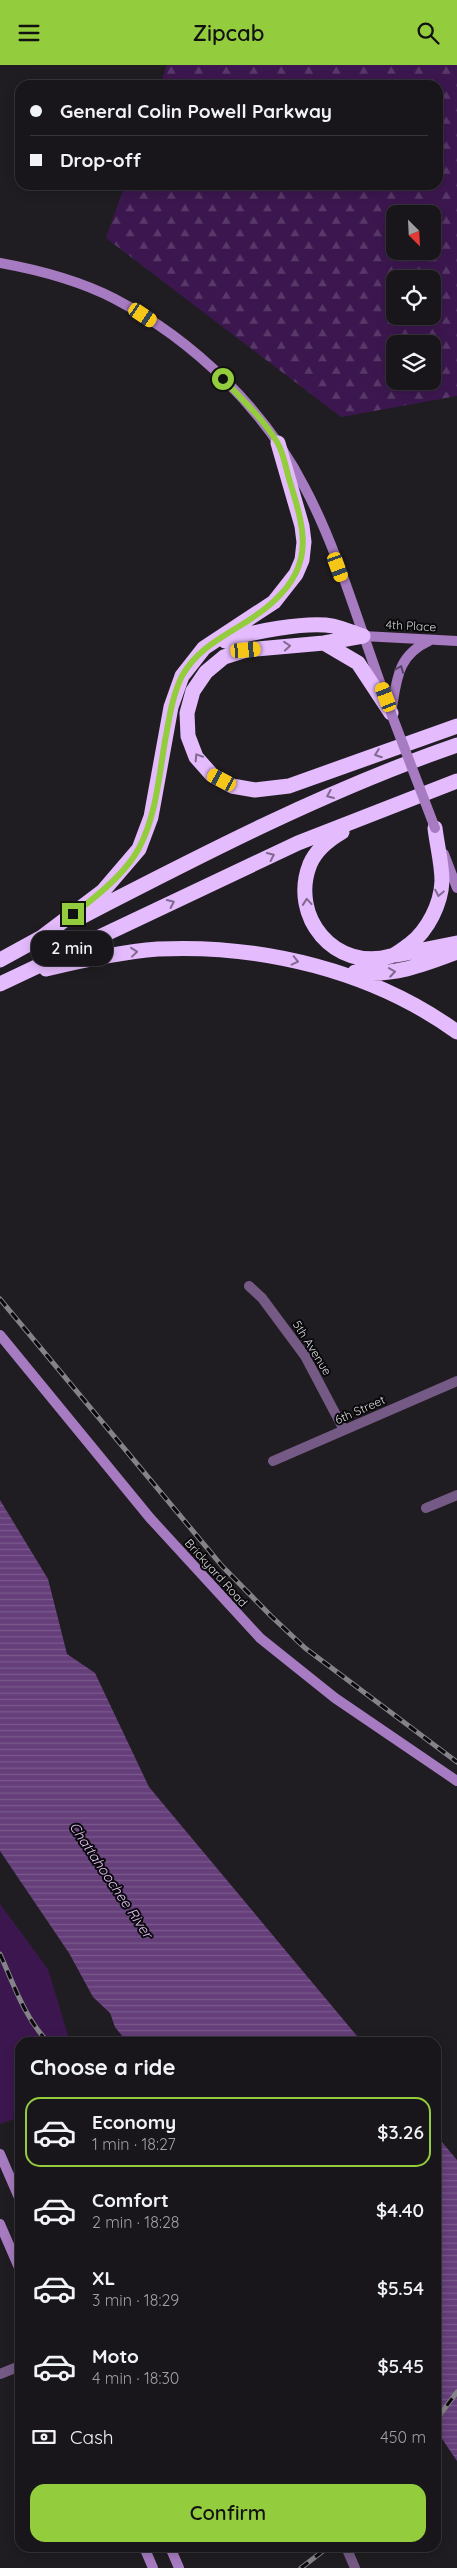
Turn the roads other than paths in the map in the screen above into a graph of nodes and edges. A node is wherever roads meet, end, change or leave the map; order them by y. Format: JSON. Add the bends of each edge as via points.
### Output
{"nodes":[{"id":1,"x":0,"y":263,"type":"edge"},
{"id":2,"x":278,"y":443,"type":"junction"},
{"id":3,"x":363,"y":636,"type":"junction"},
{"id":4,"x":432,"y":640,"type":"junction"},
{"id":5,"x":457,"y":641,"type":"edge"},
{"id":6,"x":324,"y":643,"type":"junction"},
{"id":7,"x":204,"y":648,"type":"junction"},
{"id":8,"x":391,"y":713,"type":"junction"},
{"id":9,"x":457,"y":726,"type":"edge"},
{"id":10,"x":457,"y":745,"type":"edge"},
{"id":11,"x":457,"y":781,"type":"edge"},
{"id":12,"x":372,"y":813,"type":"junction"},
{"id":13,"x":435,"y":828,"type":"junction"},
{"id":14,"x":447,"y":862,"type":"junction"},
{"id":15,"x":457,"y":874,"type":"edge"},
{"id":16,"x":457,"y":888,"type":"edge"},
{"id":17,"x":42,"y":937,"type":"junction"},
{"id":18,"x":457,"y":943,"type":"edge"},
{"id":19,"x":457,"y":951,"type":"edge"},
{"id":20,"x":392,"y":956,"type":"junction"},
{"id":21,"x":0,"y":960,"type":"edge"},
{"id":22,"x":326,"y":968,"type":"junction"},
{"id":23,"x":18,"y":975,"type":"junction"},
{"id":24,"x":0,"y":984,"type":"edge"},
{"id":25,"x":457,"y":1033,"type":"edge"},
{"id":26,"x":249,"y":1285,"type":"dead end"},
{"id":27,"x":0,"y":1335,"type":"edge"},
{"id":28,"x":457,"y":1381,"type":"edge"},
{"id":29,"x":344,"y":1430,"type":"junction"},
{"id":30,"x":273,"y":1461,"type":"dead end"},
{"id":31,"x":457,"y":1495,"type":"edge"},
{"id":32,"x":426,"y":1508,"type":"dead end"},
{"id":33,"x":456,"y":1778,"type":"edge"},
{"id":34,"x":0,"y":2154,"type":"edge"},
{"id":35,"x":15,"y":2188,"type":"edge"},
{"id":36,"x":0,"y":2224,"type":"edge"},
{"id":37,"x":15,"y":2258,"type":"edge"},
{"id":38,"x":15,"y":2367,"type":"edge"},
{"id":39,"x":0,"y":2374,"type":"edge"},
{"id":40,"x":146,"y":2552,"type":"edge"},
{"id":41,"x":172,"y":2552,"type":"edge"},
{"id":42,"x":348,"y":2552,"type":"edge"},
{"id":43,"x":352,"y":2567,"type":"edge"},
{"id":44,"x":153,"y":2568,"type":"edge"},
{"id":45,"x":179,"y":2568,"type":"edge"}],
"edges":[{"from":1,"to":2,"type":"street","via":[[82,285],[143,315],[198,355],[247,404]]},
{"from":2,"to":3,"type":"street","via":[[306,488]]},
{"from":2,"to":7,"type":"highway","via":[[302,526],[302,560],[292,580],[274,602]]},
{"from":3,"to":4,"type":"street","name":"4th Place"},
{"from":3,"to":6,"type":"highway"},
{"from":3,"to":7,"type":"highway","via":[[332,626],[299,627],[244,634]]},
{"from":3,"to":8,"type":"street"},
{"from":4,"to":5,"type":"street","name":"4th Place"},
{"from":8,"to":4,"type":"street","one_way":true,"via":[[403,661],[412,651]]},
{"from":6,"to":8,"type":"highway","via":[[358,663]]},
{"from":9,"to":6,"type":"highway","one_way":true,"via":[[289,786],[255,790],[232,785],[212,775],[196,757],[187,713],[193,691],[206,671],[224,657],[246,650]]},
{"from":7,"to":17,"type":"highway","via":[[182,676],[171,707],[151,817],[139,849],[103,891]]},
{"from":8,"to":13,"type":"street","bridge":true},
{"from":10,"to":17,"type":"highway","one_way":true,"via":[[374,776],[241,835]]},
{"from":11,"to":12,"type":"highway"},
{"from":20,"to":12,"type":"highway","one_way":true,"via":[[372,959],[349,955],[329,945],[314,927],[306,905],[310,863],[327,841]]},
{"from":23,"to":12,"type":"highway","one_way":true,"via":[[298,843]]},
{"from":13,"to":14,"type":"street"},
{"from":13,"to":20,"type":"highway","one_way":true,"via":[[442,881],[437,906],[419,937]]},
{"from":14,"to":15,"type":"street"},
{"from":14,"to":16,"type":"street"},
{"from":17,"to":21,"type":"highway"},
{"from":18,"to":20,"type":"highway"},
{"from":22,"to":19,"type":"highway","one_way":true,"via":[[376,975],[402,971]]},
{"from":23,"to":22,"type":"highway","one_way":true,"via":[[103,956],[159,949],[253,954]]},
{"from":22,"to":25,"type":"highway","via":[[429,1012]]},
{"from":23,"to":24,"type":"highway"},
{"from":26,"to":29,"type":"street","name":"5th Avenue","via":[[305,1356]]},
{"from":27,"to":33,"type":"street","name":"Brickyard Road","via":[[150,1518],[260,1638],[335,1698]]},
{"from":28,"to":29,"type":"street","name":"6th Street"},
{"from":29,"to":30,"type":"street","name":"6th Street"},
{"from":31,"to":32,"type":"street"},
{"from":34,"to":35,"type":"street"},
{"from":36,"to":37,"type":"street"},
{"from":38,"to":39,"type":"street"},
{"from":40,"to":44,"type":"street"},
{"from":41,"to":45,"type":"street"},
{"from":42,"to":43,"type":"street"}]}
